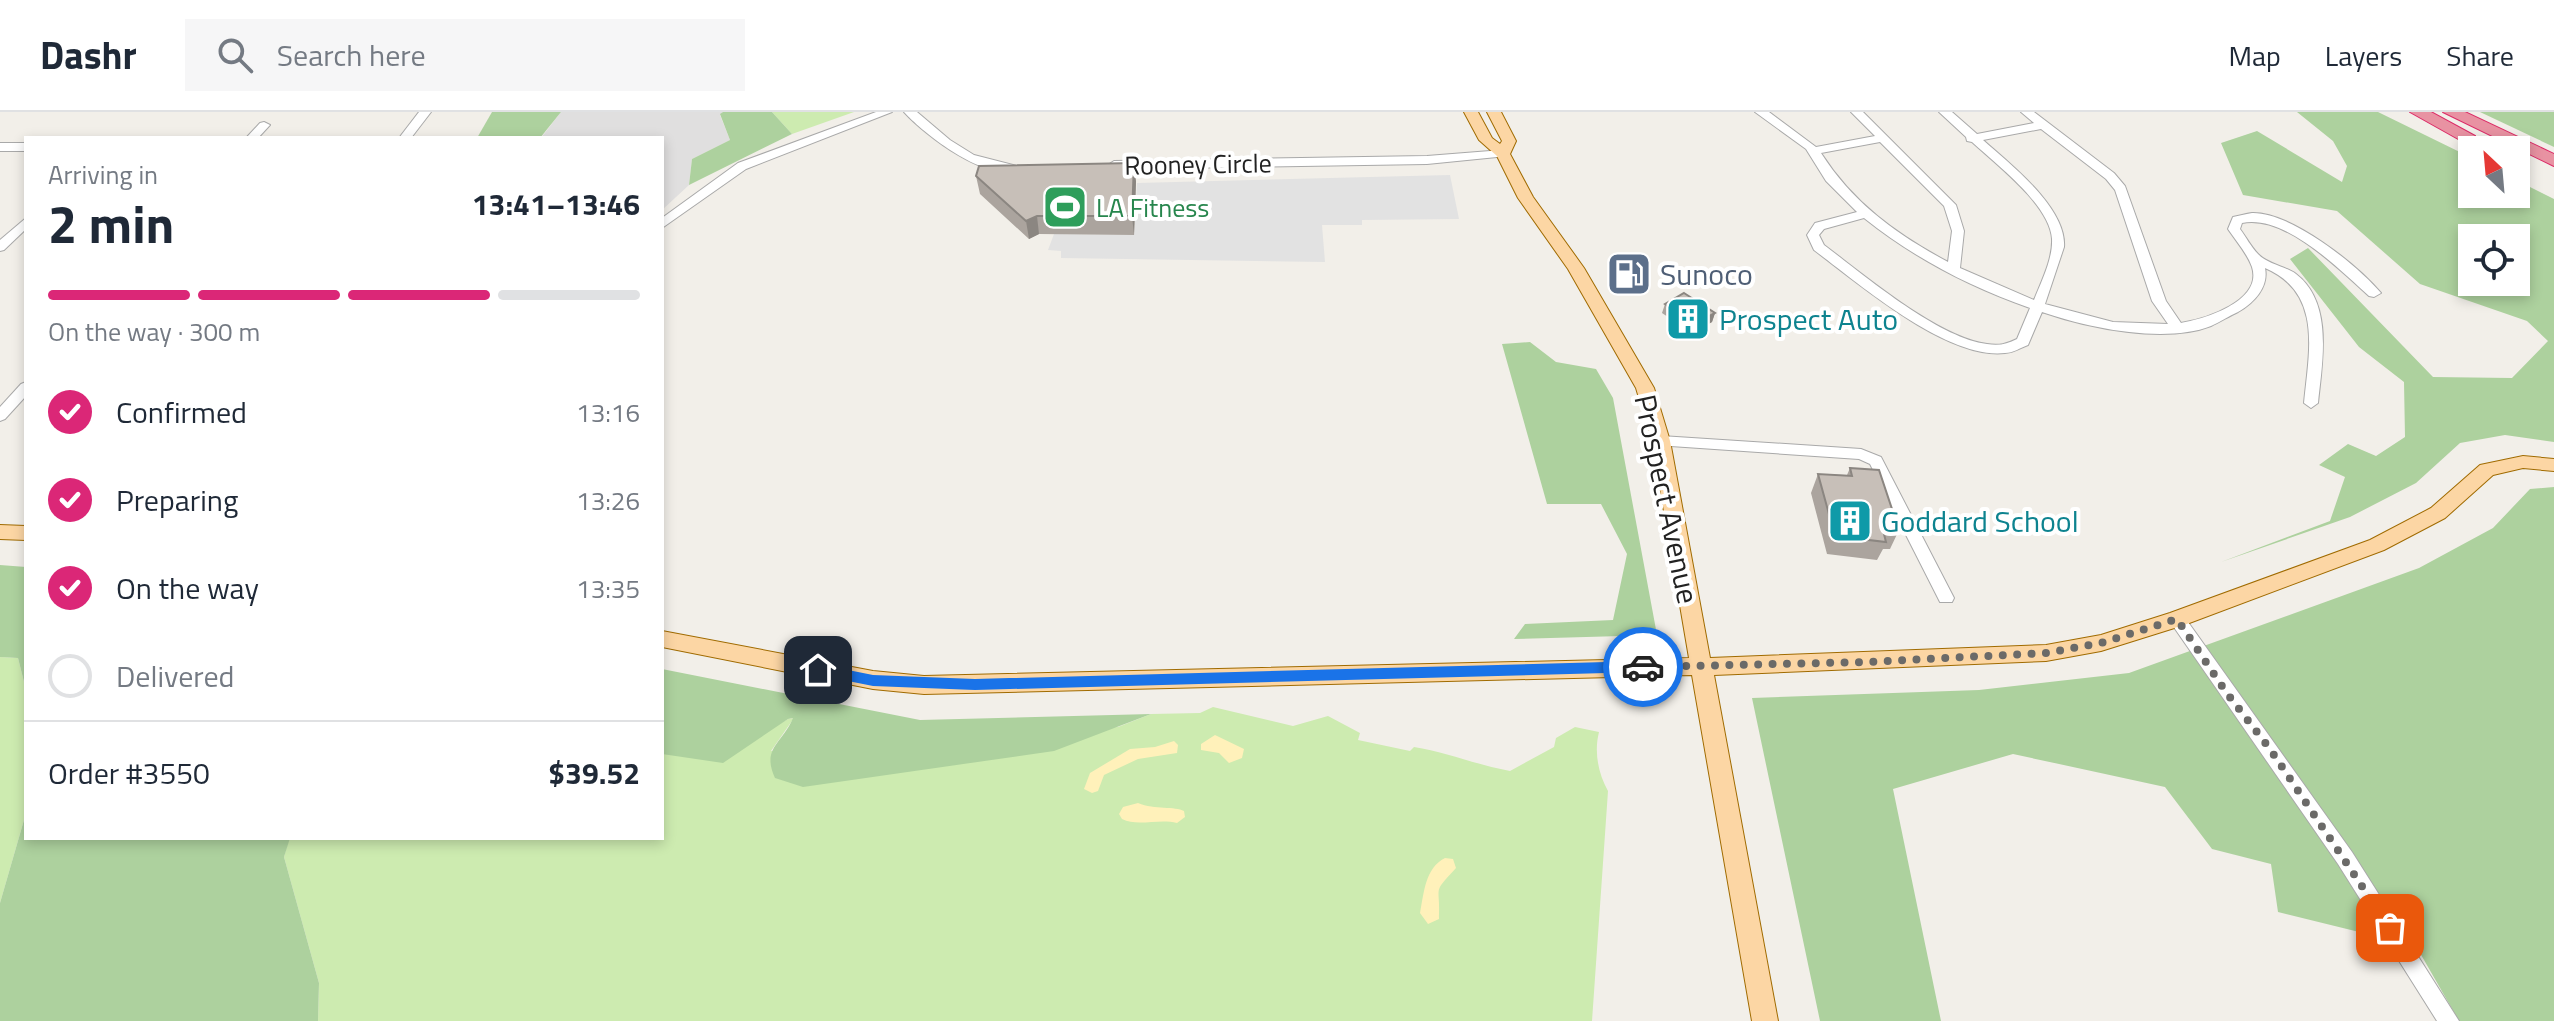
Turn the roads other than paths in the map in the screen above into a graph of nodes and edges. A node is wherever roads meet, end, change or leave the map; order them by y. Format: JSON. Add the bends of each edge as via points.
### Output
{"nodes":[{"id":1,"x":425,"y":112,"type":"edge"},
{"id":2,"x":886,"y":112,"type":"edge"},
{"id":3,"x":910,"y":112,"type":"edge"},
{"id":4,"x":1471,"y":112,"type":"edge"},
{"id":5,"x":1494,"y":112,"type":"edge"},
{"id":6,"x":1761,"y":112,"type":"edge"},
{"id":7,"x":1857,"y":112,"type":"edge"},
{"id":8,"x":1945,"y":112,"type":"edge"},
{"id":9,"x":2027,"y":112,"type":"edge"},
{"id":10,"x":2418,"y":112,"type":"edge"},
{"id":11,"x":2451,"y":112,"type":"edge"},
{"id":12,"x":264,"y":125,"type":"dead end"},
{"id":13,"x":2043,"y":125,"type":"junction"},
{"id":14,"x":254,"y":136,"type":"edge"},
{"id":15,"x":407,"y":136,"type":"edge"},
{"id":16,"x":2467,"y":136,"type":"edge"},
{"id":17,"x":1883,"y":138,"type":"junction"},
{"id":18,"x":1971,"y":139,"type":"junction"},
{"id":19,"x":0,"y":147,"type":"edge"},
{"id":20,"x":24,"y":147,"type":"edge"},
{"id":21,"x":1813,"y":151,"type":"junction"},
{"id":22,"x":1503,"y":154,"type":"junction"},
{"id":23,"x":2554,"y":161,"type":"edge"},
{"id":24,"x":1105,"y":166,"type":"edge"},
{"id":25,"x":1029,"y":167,"type":"edge"},
{"id":26,"x":2530,"y":167,"type":"edge"},
{"id":27,"x":2554,"y":179,"type":"edge"},
{"id":28,"x":1867,"y":213,"type":"junction"},
{"id":29,"x":664,"y":223,"type":"edge"},
{"id":30,"x":24,"y":224,"type":"edge"},
{"id":31,"x":0,"y":247,"type":"edge"},
{"id":32,"x":2257,"y":260,"type":"junction"},
{"id":33,"x":1953,"y":271,"type":"junction"},
{"id":34,"x":2374,"y":293,"type":"dead end"},
{"id":35,"x":2039,"y":305,"type":"junction"},
{"id":36,"x":2178,"y":329,"type":"junction"},
{"id":37,"x":24,"y":389,"type":"edge"},
{"id":38,"x":2311,"y":403,"type":"dead end"},
{"id":39,"x":0,"y":416,"type":"edge"},
{"id":40,"x":1661,"y":441,"type":"junction"},
{"id":41,"x":2554,"y":465,"type":"edge"},
{"id":42,"x":0,"y":532,"type":"edge"},
{"id":43,"x":24,"y":533,"type":"edge"},
{"id":44,"x":1946,"y":598,"type":"dead end"},
{"id":45,"x":2177,"y":619,"type":"junction"},
{"id":46,"x":664,"y":639,"type":"edge"},
{"id":47,"x":1701,"y":665,"type":"junction"},
{"id":48,"x":1765,"y":1021,"type":"edge"},
{"id":49,"x":2449,"y":1021,"type":"edge"}],
"edges":[{"from":1,"to":15,"type":"street"},
{"from":2,"to":29,"type":"street","via":[[742,166]]},
{"from":3,"to":25,"type":"street","via":[[972,161]]},
{"from":4,"to":22,"type":"main road","name":"Prospect Avenue","via":[[1486,140]]},
{"from":5,"to":22,"type":"main road","name":"Prospect Avenue","via":[[1509,141]]},
{"from":6,"to":21,"type":"street"},
{"from":7,"to":17,"type":"street"},
{"from":8,"to":18,"type":"street"},
{"from":9,"to":13,"type":"street"},
{"from":10,"to":16,"type":"highway"},
{"from":11,"to":23,"type":"highway"},
{"from":12,"to":14,"type":"street"},
{"from":13,"to":18,"type":"street"},
{"from":13,"to":36,"type":"street","via":[[2121,189],[2159,301]]},
{"from":17,"to":21,"type":"street"},
{"from":17,"to":33,"type":"street","via":[[1950,205],[1958,231]]},
{"from":18,"to":35,"type":"street","via":[[2054,220],[2059,239]]},
{"from":19,"to":20,"type":"street"},
{"from":21,"to":28,"type":"street","via":[[1832,181]]},
{"from":22,"to":24,"type":"street","name":"Rooney Circle"},
{"from":22,"to":40,"type":"main road","name":"Prospect Avenue","via":[[1626,352],[1645,388]]},
{"from":26,"to":27,"type":"highway"},
{"from":28,"to":33,"type":"street"},
{"from":28,"to":35,"type":"street","via":[[1819,226],[1813,235],[1818,247],[1940,331],[2003,350],[2023,342]]},
{"from":30,"to":31,"type":"street"},
{"from":32,"to":34,"type":"street","via":[[2234,229],[2243,217],[2288,227]]},
{"from":32,"to":36,"type":"street","via":[[2259,277],[2246,301],[2233,312]]},
{"from":32,"to":38,"type":"street","via":[[2295,279],[2313,308]]},
{"from":33,"to":35,"type":"street"},
{"from":35,"to":36,"type":"street","via":[[2112,327]]},
{"from":37,"to":39,"type":"street"},
{"from":40,"to":44,"type":"street","via":[[1861,454],[1876,461]]},
{"from":40,"to":47,"type":"main road","name":"Prospect Avenue"},
{"from":41,"to":45,"type":"main road","via":[[2523,462],[2487,470],[2413,528]]},
{"from":42,"to":43,"type":"main road"},
{"from":45,"to":47,"type":"main road","via":[[2101,643],[2046,653]]},
{"from":45,"to":49,"type":"street","via":[[2345,858]]},
{"from":46,"to":47,"type":"main road","via":[[924,685]]},
{"from":47,"to":48,"type":"main road","name":"Prospect Avenue"}]}
